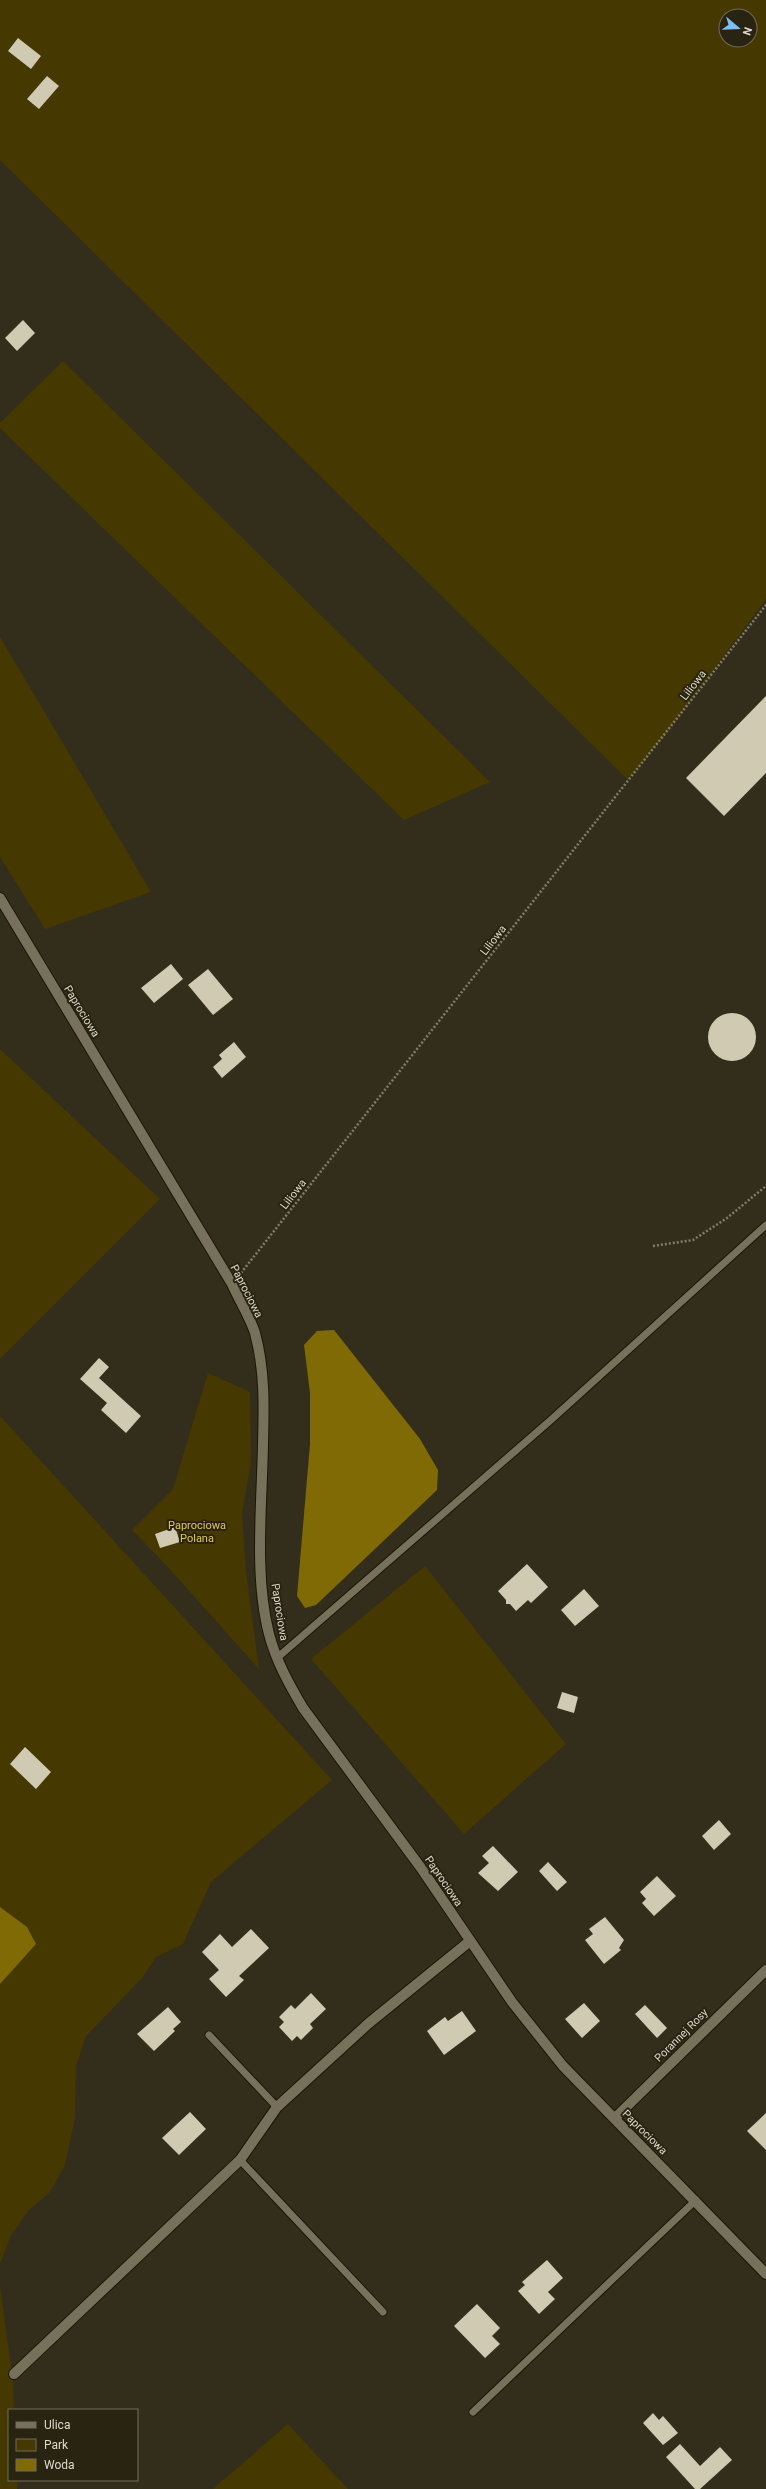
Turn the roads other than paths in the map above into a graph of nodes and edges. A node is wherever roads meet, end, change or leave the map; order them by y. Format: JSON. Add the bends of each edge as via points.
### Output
{"nodes":[{"id":1,"x":0,"y":898,"type":"edge"},
{"id":2,"x":766,"y":1225,"type":"edge"},
{"id":3,"x":277,"y":1658,"type":"junction"},
{"id":4,"x":470,"y":1941,"type":"junction"},
{"id":5,"x":766,"y":1970,"type":"edge"},
{"id":6,"x":209,"y":2034,"type":"dead end"},
{"id":7,"x":278,"y":2107,"type":"junction"},
{"id":8,"x":615,"y":2118,"type":"junction"},
{"id":9,"x":240,"y":2160,"type":"junction"},
{"id":10,"x":696,"y":2200,"type":"junction"},
{"id":11,"x":766,"y":2274,"type":"edge"},
{"id":12,"x":383,"y":2312,"type":"dead end"},
{"id":13,"x":14,"y":2374,"type":"dead end"},
{"id":14,"x":472,"y":2412,"type":"dead end"}],
"edges":[{"from":1,"to":3,"type":"street","name":"Paprociowa","via":[[232,1284],[255,1333],[264,1392],[261,1546],[263,1598],[269,1633]]},
{"from":2,"to":3,"type":"lane","via":[[552,1419]]},
{"from":3,"to":4,"type":"street","name":"Paprociowa","via":[[303,1708],[421,1868]]},
{"from":4,"to":7,"type":"street","via":[[369,2023]]},
{"from":4,"to":8,"type":"street","name":"Paprociowa","via":[[512,2002],[563,2066]]},
{"from":5,"to":8,"type":"street","name":"Porannej Rosy"},
{"from":6,"to":7,"type":"lane"},
{"from":7,"to":9,"type":"street"},
{"from":8,"to":10,"type":"street","name":"Paprociowa"},
{"from":9,"to":12,"type":"lane"},
{"from":9,"to":13,"type":"street"},
{"from":10,"to":11,"type":"street","name":"Paprociowa"},
{"from":10,"to":14,"type":"lane"}]}
